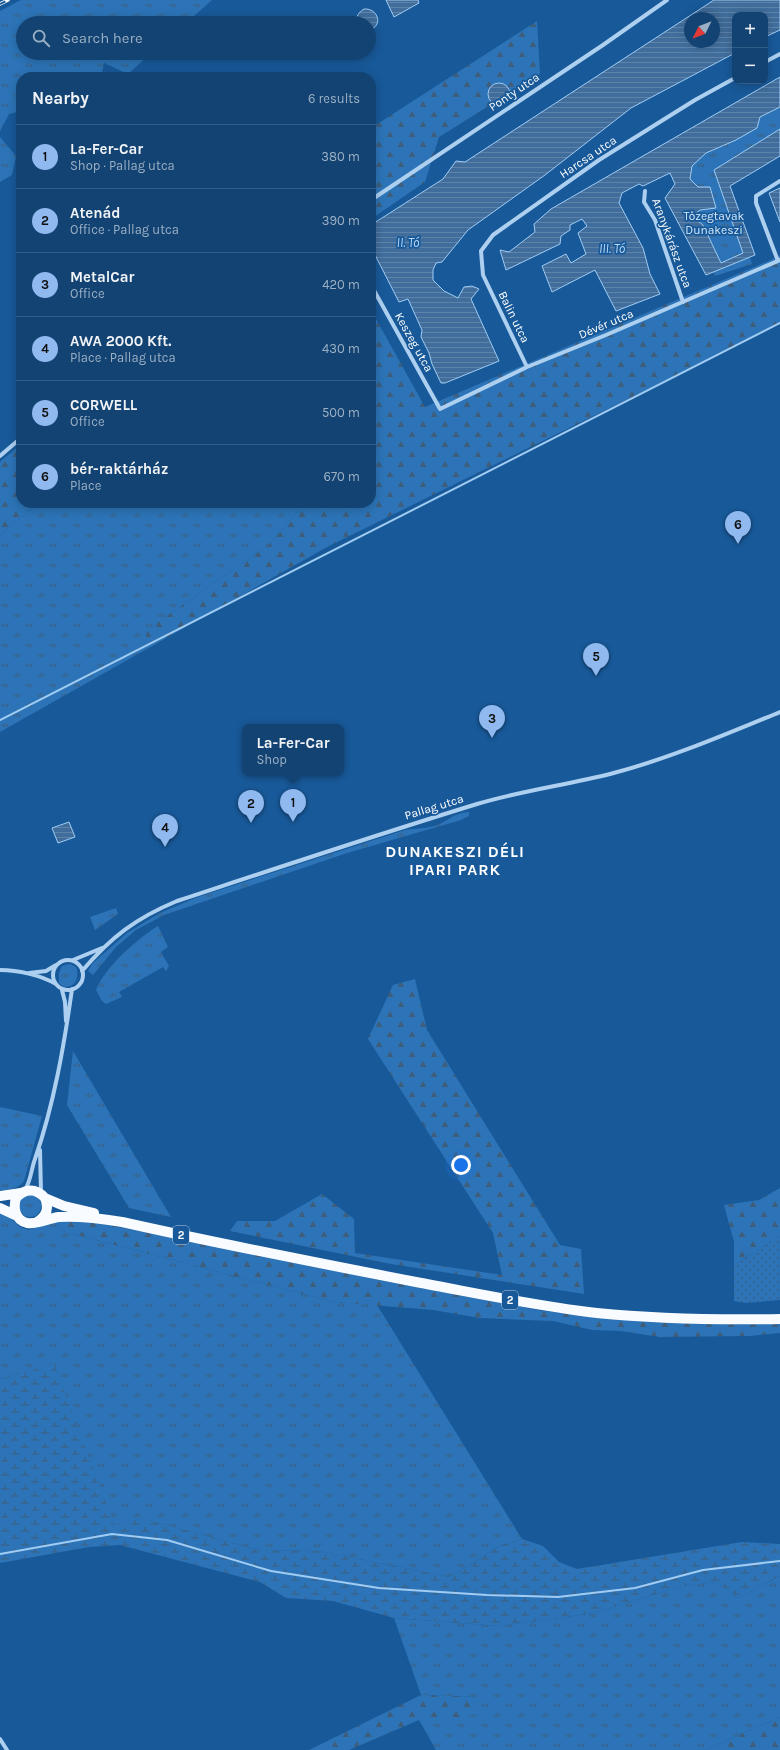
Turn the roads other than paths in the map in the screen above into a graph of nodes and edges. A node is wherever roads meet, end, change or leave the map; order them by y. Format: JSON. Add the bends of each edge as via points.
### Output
{"nodes":[{"id":1,"x":666,"y":0,"type":"edge"},
{"id":2,"x":780,"y":54,"type":"edge"},
{"id":3,"x":768,"y":60,"type":"edge"},
{"id":4,"x":732,"y":80,"type":"edge"},
{"id":5,"x":780,"y":181,"type":"edge"},
{"id":6,"x":645,"y":191,"type":"dead end"},
{"id":7,"x":376,"y":197,"type":"edge"},
{"id":8,"x":779,"y":260,"type":"edge"},
{"id":9,"x":483,"y":276,"type":"joint"},
{"id":10,"x":376,"y":294,"type":"edge"},
{"id":11,"x":683,"y":302,"type":"junction"},
{"id":12,"x":527,"y":367,"type":"junction"},
{"id":13,"x":440,"y":408,"type":"joint"},
{"id":14,"x":16,"y":442,"type":"edge"},
{"id":15,"x":0,"y":456,"type":"edge"},
{"id":16,"x":780,"y":712,"type":"edge"},
{"id":17,"x":105,"y":946,"type":"junction"},
{"id":18,"x":73,"y":960,"type":"junction"},
{"id":19,"x":56,"y":965,"type":"junction"},
{"id":20,"x":0,"y":970,"type":"edge"},
{"id":21,"x":82,"y":971,"type":"junction"},
{"id":22,"x":25,"y":973,"type":"junction"},
{"id":23,"x":56,"y":984,"type":"junction"},
{"id":24,"x":72,"y":989,"type":"junction"},
{"id":25,"x":62,"y":990,"type":"junction"},
{"id":26,"x":67,"y":1030,"type":"junction"},
{"id":27,"x":40,"y":1147,"type":"junction"},
{"id":28,"x":22,"y":1192,"type":"junction"},
{"id":29,"x":0,"y":1196,"type":"edge"},
{"id":30,"x":43,"y":1196,"type":"junction"},
{"id":31,"x":0,"y":1208,"type":"edge"},
{"id":32,"x":17,"y":1216,"type":"junction"},
{"id":33,"x":37,"y":1222,"type":"junction"},
{"id":34,"x":118,"y":1222,"type":"junction"},
{"id":35,"x":780,"y":1319,"type":"edge"},
{"id":36,"x":0,"y":1739,"type":"edge"},
{"id":37,"x":7,"y":1750,"type":"edge"}],
"edges":[{"from":1,"to":7,"type":"street","name":"Ponty utca"},
{"from":2,"to":3,"type":"street"},
{"from":4,"to":9,"type":"street","name":"Harcsa utca","via":[[598,160],[493,235],[481,251]]},
{"from":5,"to":8,"type":"street","via":[[756,196],[756,203]]},
{"from":6,"to":11,"type":"street","name":"Aranykárász utca","via":[[644,202],[655,220]]},
{"from":8,"to":11,"type":"street","name":"Dévér utca"},
{"from":9,"to":12,"type":"street","name":"Balin utca"},
{"from":10,"to":13,"type":"street","name":"Keszeg utca"},
{"from":11,"to":12,"type":"street","name":"Dévér utca"},
{"from":12,"to":13,"type":"street","name":"Dévér utca"},
{"from":14,"to":15,"type":"street"},
{"from":16,"to":17,"type":"street","name":"Pallag utca","via":[[696,746],[611,774],[478,804],[378,834],[177,901],[129,925]]},
{"from":17,"to":18,"type":"street","name":"Pallag utca"},
{"from":17,"to":21,"type":"street","name":"Pallag utca"},
{"from":18,"to":19,"type":"street","via":[[66,959]]},
{"from":18,"to":21,"type":"street"},
{"from":19,"to":22,"type":"street","via":[[46,971]]},
{"from":19,"to":23,"type":"street"},
{"from":20,"to":22,"type":"street"},
{"from":21,"to":24,"type":"street","via":[[80,983]]},
{"from":22,"to":23,"type":"street"},
{"from":23,"to":25,"type":"street"},
{"from":24,"to":25,"type":"street"},
{"from":24,"to":26,"type":"street"},
{"from":25,"to":26,"type":"street"},
{"from":26,"to":27,"type":"street"},
{"from":27,"to":28,"type":"street","via":[[30,1182]]},
{"from":27,"to":30,"type":"street"},
{"from":28,"to":29,"type":"main road","number":"2"},
{"from":28,"to":30,"type":"main road","number":"2","via":[[30,1190]]},
{"from":28,"to":32,"type":"main road","via":[[14,1204]]},
{"from":30,"to":33,"type":"main road","via":[[47,1209],[42,1219]]},
{"from":30,"to":34,"type":"main road","number":"2","via":[[64,1206]]},
{"from":31,"to":32,"type":"main road","number":"2"},
{"from":32,"to":33,"type":"main road","number":"2","via":[[26,1223]]},
{"from":33,"to":34,"type":"main road","number":"2","via":[[57,1217]]},
{"from":34,"to":35,"type":"main road","number":"2","via":[[244,1249],[548,1307],[689,1319]]},
{"from":36,"to":37,"type":"street"}]}
